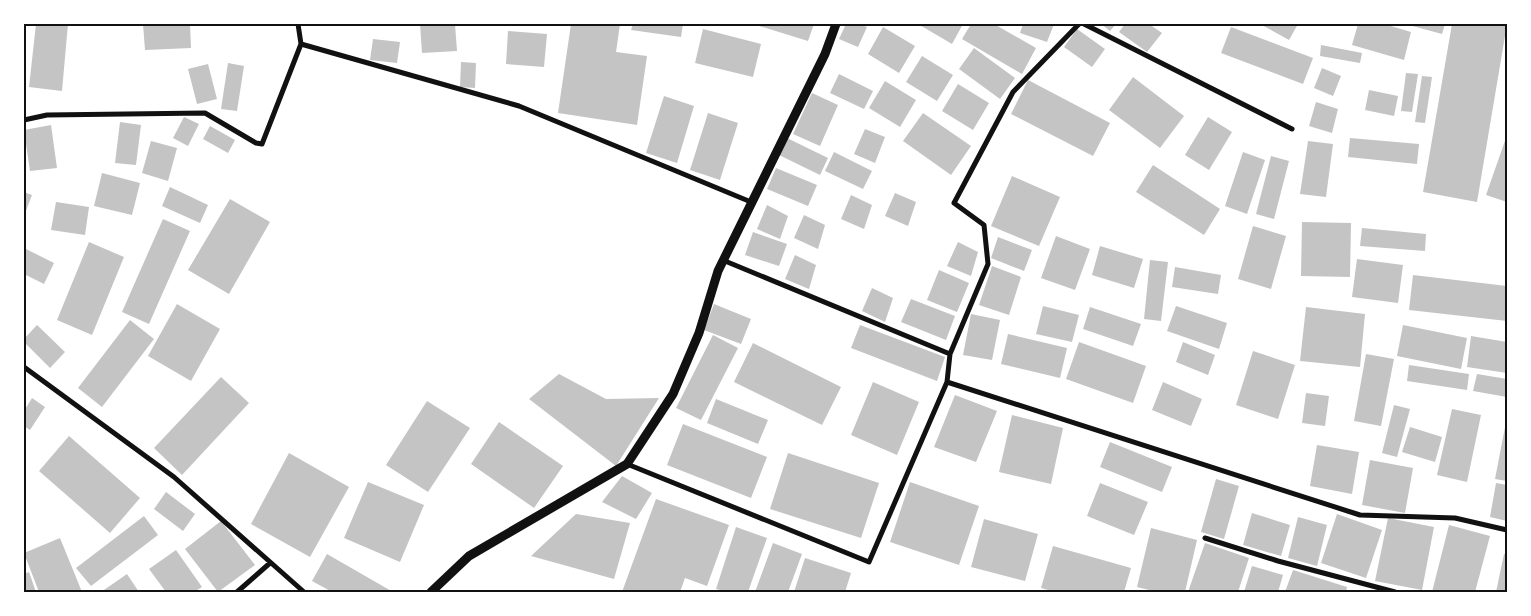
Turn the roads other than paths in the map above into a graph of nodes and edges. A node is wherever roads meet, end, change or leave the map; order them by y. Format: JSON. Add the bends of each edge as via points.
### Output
{"nodes":[{"id":1,"x":298,"y":24,"type":"edge"},
{"id":2,"x":836,"y":24,"type":"edge"},
{"id":3,"x":1079,"y":24,"type":"edge"},
{"id":4,"x":1084,"y":24,"type":"edge"},
{"id":5,"x":301,"y":44,"type":"junction"},
{"id":6,"x":24,"y":120,"type":"edge"},
{"id":7,"x":1292,"y":129,"type":"dead end"},
{"id":8,"x":751,"y":202,"type":"junction"},
{"id":9,"x":725,"y":260,"type":"junction"},
{"id":10,"x":950,"y":354,"type":"junction"},
{"id":11,"x":24,"y":367,"type":"edge"},
{"id":12,"x":947,"y":382,"type":"junction"},
{"id":13,"x":627,"y":464,"type":"junction"},
{"id":14,"x":1507,"y":530,"type":"edge"},
{"id":15,"x":1205,"y":538,"type":"dead end"},
{"id":16,"x":270,"y":563,"type":"junction"},
{"id":17,"x":237,"y":592,"type":"edge"},
{"id":18,"x":304,"y":592,"type":"edge"},
{"id":19,"x":431,"y":592,"type":"edge"},
{"id":20,"x":1395,"y":592,"type":"edge"}],
"edges":[{"from":1,"to":5,"type":"street"},
{"from":2,"to":8,"type":"street","via":[[825,54]]},
{"from":3,"to":10,"type":"street","via":[[1013,92],[954,203],[984,225],[988,264]]},
{"from":4,"to":7,"type":"street"},
{"from":5,"to":6,"type":"street","via":[[262,144],[205,113],[47,115]]},
{"from":5,"to":8,"type":"street","via":[[519,106]]},
{"from":8,"to":9,"type":"street"},
{"from":9,"to":10,"type":"street"},
{"from":9,"to":13,"type":"street","via":[[718,272],[699,334],[673,394]]},
{"from":10,"to":12,"type":"street"},
{"from":11,"to":16,"type":"street","via":[[174,477]]},
{"from":12,"to":13,"type":"street","via":[[869,562]]},
{"from":12,"to":14,"type":"street","via":[[1360,515],[1455,518]]},
{"from":13,"to":19,"type":"street","via":[[469,556]]},
{"from":15,"to":20,"type":"street"},
{"from":16,"to":17,"type":"street"},
{"from":16,"to":18,"type":"street"}]}
